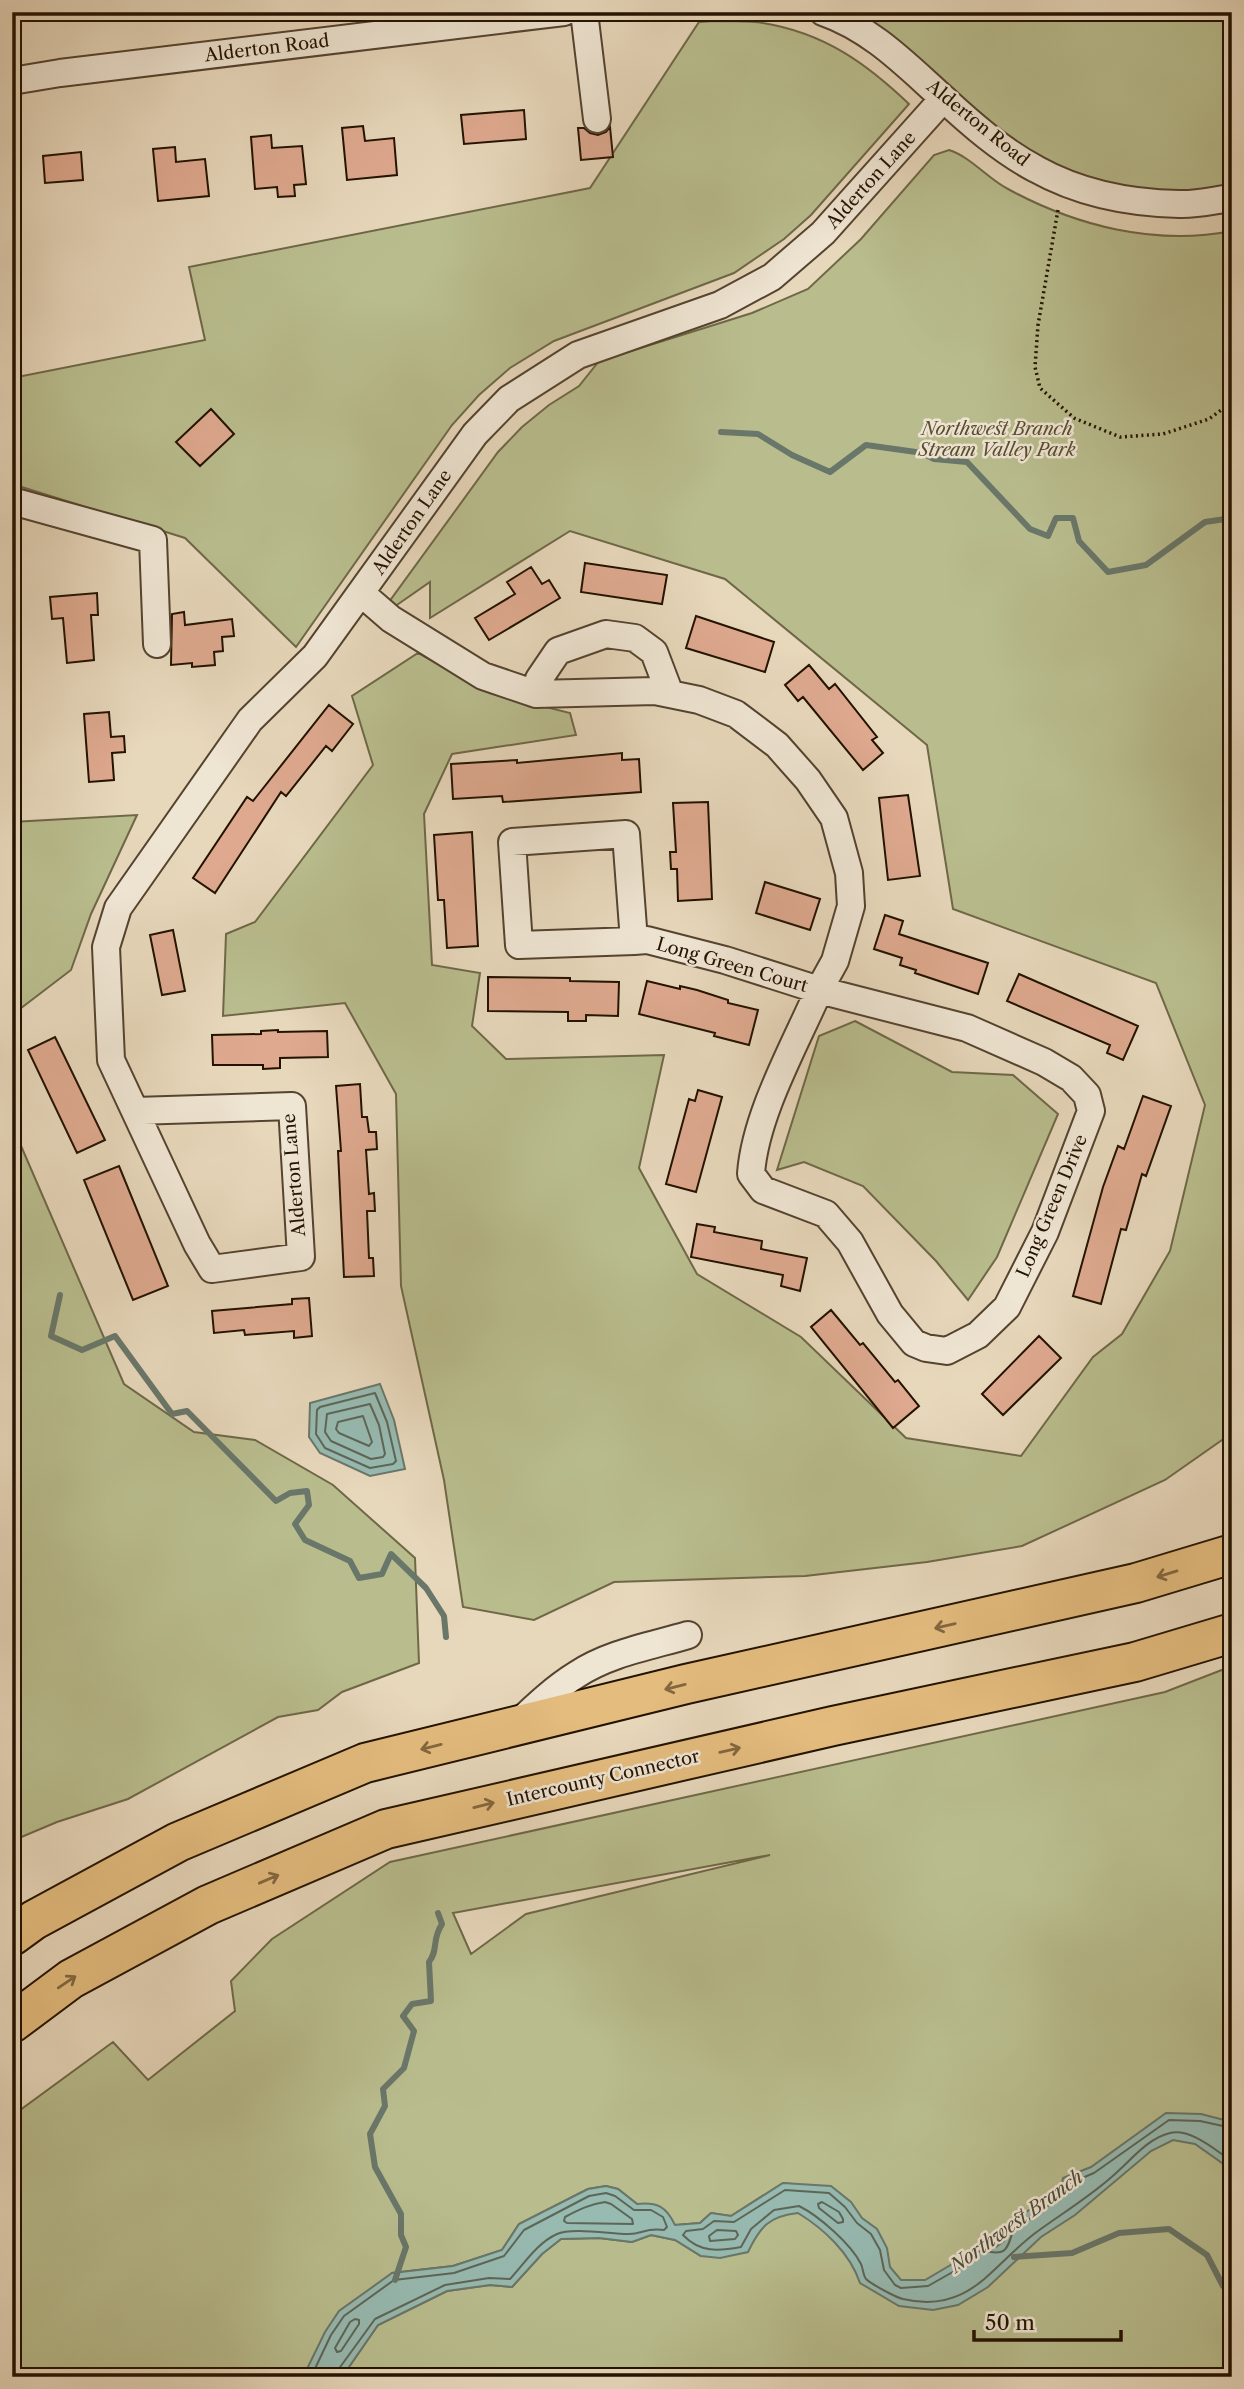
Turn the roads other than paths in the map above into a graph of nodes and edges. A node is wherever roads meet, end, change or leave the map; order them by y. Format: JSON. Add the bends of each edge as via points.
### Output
{"nodes":[{"id":1,"x":564,"y":12,"type":"edge"},
{"id":2,"x":584,"y":12,"type":"edge"},
{"id":3,"x":823,"y":12,"type":"edge"},
{"id":4,"x":12,"y":81,"type":"edge"},
{"id":5,"x":943,"y":99,"type":"junction"},
{"id":6,"x":597,"y":119,"type":"dead end"},
{"id":7,"x":1232,"y":198,"type":"edge"},
{"id":8,"x":12,"y":501,"type":"edge"},
{"id":9,"x":361,"y":593,"type":"junction"},
{"id":10,"x":157,"y":644,"type":"dead end"},
{"id":11,"x":536,"y":694,"type":"junction"},
{"id":12,"x":670,"y":694,"type":"junction"},
{"id":13,"x":634,"y":941,"type":"junction"},
{"id":14,"x":819,"y":990,"type":"junction"},
{"id":15,"x":135,"y":1111,"type":"junction"},
{"id":16,"x":1232,"y":1553,"type":"edge"},
{"id":17,"x":1232,"y":1633,"type":"edge"},
{"id":18,"x":688,"y":1635,"type":"dead end"},
{"id":19,"x":514,"y":1726,"type":"junction"},
{"id":20,"x":12,"y":1936,"type":"edge"},
{"id":21,"x":12,"y":2023,"type":"edge"}],
"edges":[{"from":1,"to":4,"type":"street","name":"Alderton Road"},
{"from":2,"to":6,"type":"street"},
{"from":3,"to":5,"type":"street","name":"Alderton Road","via":[[866,33]]},
{"from":5,"to":7,"type":"street","name":"Alderton Road","via":[[1036,169],[1091,192],[1181,205]]},
{"from":5,"to":9,"type":"street","name":"Alderton Lane","via":[[823,233],[772,277],[720,305],[578,355],[509,399],[474,434]]},
{"from":8,"to":10,"type":"street","via":[[153,540]]},
{"from":9,"to":11,"type":"street","name":"Long Green Drive","via":[[391,619],[483,676]]},
{"from":9,"to":15,"type":"street","name":"Alderton Lane","via":[[315,656],[250,720],[118,908],[106,947],[111,1060]]},
{"from":11,"to":12,"type":"street","name":"Long Green Drive"},
{"from":11,"to":12,"type":"street","via":[[539,679],[558,651],[606,634],[635,638],[654,652]]},
{"from":12,"to":14,"type":"street","name":"Long Green Drive","via":[[736,714],[777,745],[834,818],[849,873],[851,906],[835,961]]},
{"from":13,"to":13,"type":"street","name":"Long Green Court","via":[[519,945],[512,842],[626,834]]},
{"from":13,"to":14,"type":"street","name":"Long Green Court","via":[[647,940],[725,960]]},
{"from":14,"to":14,"type":"street","name":"Long Green Drive","via":[[967,1028],[1044,1062],[1071,1078],[1087,1095],[1091,1111],[1079,1143],[1045,1232],[1007,1307],[978,1335],[947,1351],[914,1343],[890,1314],[850,1241],[826,1214],[763,1190],[751,1174],[753,1149],[773,1094]]},
{"from":15,"to":15,"type":"street","name":"Alderton Lane","via":[[212,1269],[302,1257],[292,1106]]},
{"from":16,"to":19,"type":"highway","one_way":true,"via":[[1136,1583]]},
{"from":21,"to":17,"type":"highway","name":"Intercounty Connector","one_way":true,"via":[[71,1979],[208,1905],[386,1829],[1135,1662]]},
{"from":18,"to":19,"type":"street","via":[[593,1665]]},
{"from":19,"to":20,"type":"highway","one_way":true,"via":[[365,1763],[178,1842]]}]}
